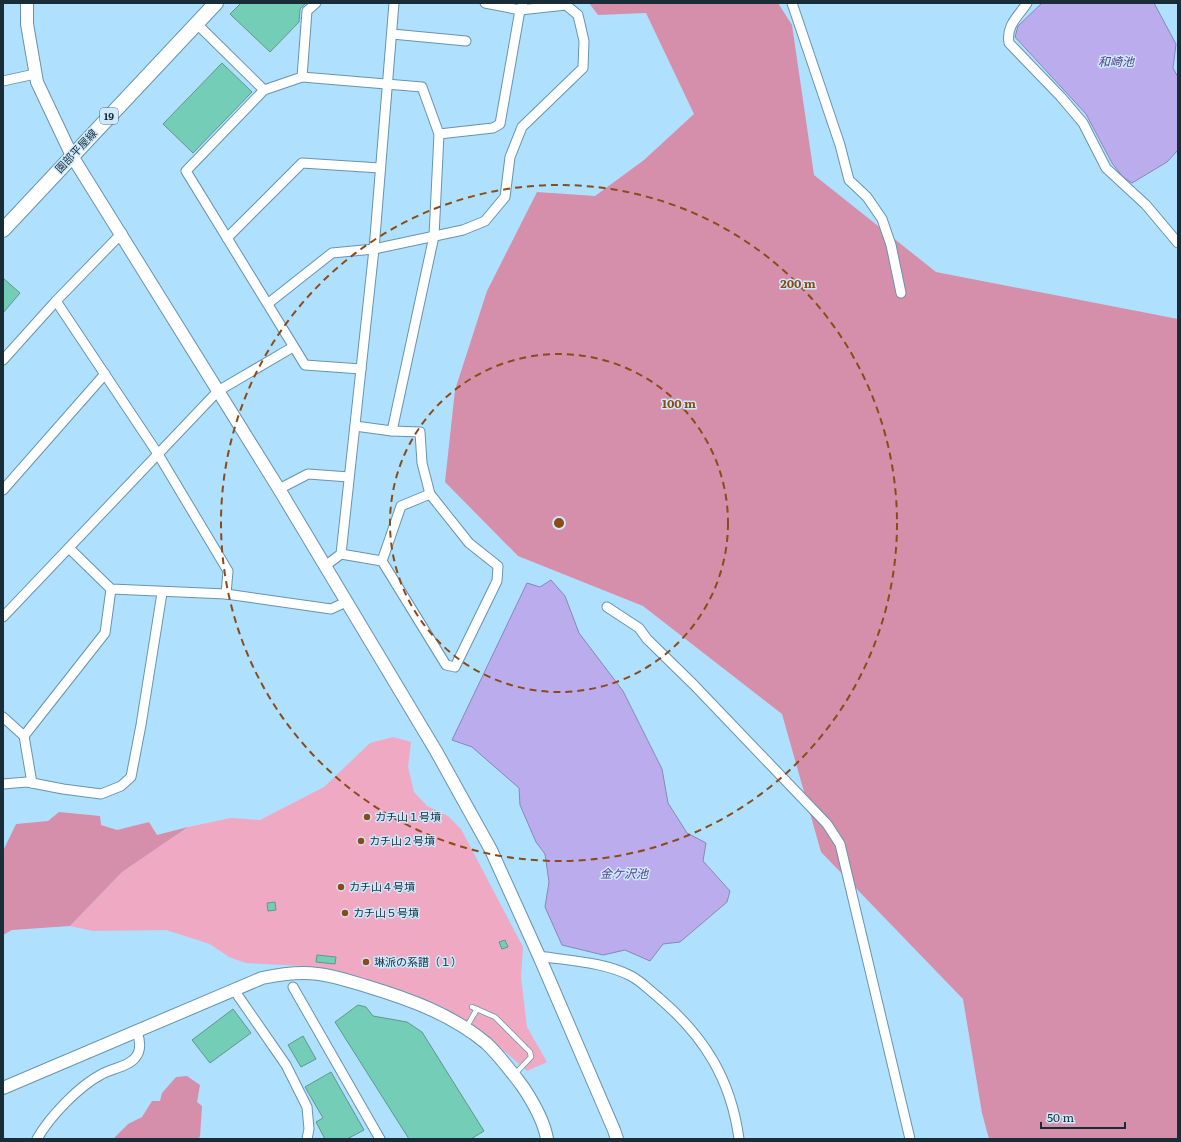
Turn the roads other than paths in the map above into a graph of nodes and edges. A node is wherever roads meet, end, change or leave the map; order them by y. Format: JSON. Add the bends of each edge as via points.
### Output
{"nodes":[{"id":1,"x":27,"y":3,"type":"edge"},
{"id":2,"x":216,"y":3,"type":"edge"},
{"id":3,"x":316,"y":3,"type":"edge"},
{"id":4,"x":394,"y":3,"type":"edge"},
{"id":5,"x":485,"y":3,"type":"edge"},
{"id":6,"x":792,"y":3,"type":"edge"},
{"id":7,"x":1027,"y":3,"type":"edge"},
{"id":8,"x":522,"y":7,"type":"edge"},
{"id":9,"x":196,"y":23,"type":"junction"},
{"id":10,"x":392,"y":34,"type":"junction"},
{"id":11,"x":466,"y":41,"type":"dead end"},
{"id":12,"x":35,"y":74,"type":"junction"},
{"id":13,"x":302,"y":77,"type":"junction"},
{"id":14,"x":3,"y":81,"type":"edge"},
{"id":15,"x":387,"y":85,"type":"junction"},
{"id":16,"x":264,"y":90,"type":"junction"},
{"id":17,"x":439,"y":134,"type":"junction"},
{"id":18,"x":72,"y":156,"type":"junction"},
{"id":19,"x":380,"y":168,"type":"junction"},
{"id":20,"x":3,"y":230,"type":"edge"},
{"id":21,"x":122,"y":233,"type":"junction"},
{"id":22,"x":434,"y":236,"type":"junction"},
{"id":23,"x":227,"y":238,"type":"junction"},
{"id":24,"x":1178,"y":243,"type":"edge"},
{"id":25,"x":374,"y":249,"type":"junction"},
{"id":26,"x":901,"y":293,"type":"dead end"},
{"id":27,"x":56,"y":301,"type":"junction"},
{"id":28,"x":270,"y":302,"type":"dead end"},
{"id":29,"x":293,"y":347,"type":"junction"},
{"id":30,"x":3,"y":360,"type":"edge"},
{"id":31,"x":361,"y":370,"type":"junction"},
{"id":32,"x":105,"y":374,"type":"junction"},
{"id":33,"x":218,"y":391,"type":"junction"},
{"id":34,"x":355,"y":426,"type":"junction"},
{"id":35,"x":392,"y":431,"type":"junction"},
{"id":36,"x":158,"y":454,"type":"junction"},
{"id":37,"x":349,"y":477,"type":"junction"},
{"id":38,"x":279,"y":489,"type":"junction"},
{"id":39,"x":3,"y":490,"type":"edge"},
{"id":40,"x":430,"y":494,"type":"junction"},
{"id":41,"x":69,"y":548,"type":"junction"},
{"id":42,"x":341,"y":554,"type":"junction"},
{"id":43,"x":382,"y":561,"type":"junction"},
{"id":44,"x":325,"y":566,"type":"junction"},
{"id":45,"x":111,"y":589,"type":"junction"},
{"id":46,"x":162,"y":593,"type":"junction"},
{"id":47,"x":226,"y":594,"type":"junction"},
{"id":48,"x":346,"y":602,"type":"junction"},
{"id":49,"x":607,"y":607,"type":"dead end"},
{"id":50,"x":5,"y":611,"type":"edge"},
{"id":51,"x":3,"y":717,"type":"edge"},
{"id":52,"x":24,"y":736,"type":"junction"},
{"id":53,"x":32,"y":782,"type":"junction"},
{"id":54,"x":3,"y":784,"type":"edge"},
{"id":55,"x":539,"y":956,"type":"junction"},
{"id":56,"x":293,"y":987,"type":"dead end"},
{"id":57,"x":234,"y":990,"type":"junction"},
{"id":58,"x":466,"y":1028,"type":"junction"},
{"id":59,"x":137,"y":1032,"type":"junction"},
{"id":60,"x":514,"y":1075,"type":"junction"},
{"id":61,"x":3,"y":1088,"type":"edge"},
{"id":62,"x":376,"y":1138,"type":"edge"},
{"id":63,"x":38,"y":1139,"type":"edge"},
{"id":64,"x":306,"y":1139,"type":"edge"},
{"id":65,"x":547,"y":1139,"type":"edge"},
{"id":66,"x":617,"y":1139,"type":"edge"},
{"id":67,"x":739,"y":1139,"type":"edge"},
{"id":68,"x":910,"y":1139,"type":"edge"}],
"edges":[{"from":1,"to":12,"type":"street","via":[[27,24]]},
{"from":2,"to":9,"type":"main road","name":"園部平屋線","number":"19"},
{"from":3,"to":13,"type":"street","via":[[307,11]]},
{"from":4,"to":10,"type":"street"},
{"from":5,"to":8,"type":"street"},
{"from":6,"to":26,"type":"street","via":[[840,145],[849,180],[867,197],[882,220],[891,245]]},
{"from":7,"to":24,"type":"street","via":[[1010,24],[1007,34],[1009,43],[1083,123],[1106,168],[1146,205]]},
{"from":8,"to":17,"type":"street","via":[[500,124],[493,128]]},
{"from":8,"to":22,"type":"street","via":[[566,5],[578,15],[584,42],[583,68],[522,127],[510,157],[505,197],[485,221],[463,230]]},
{"from":9,"to":16,"type":"street"},
{"from":9,"to":18,"type":"main road","name":"園部平屋線","number":"19"},
{"from":10,"to":11,"type":"street"},
{"from":10,"to":15,"type":"street"},
{"from":12,"to":14,"type":"street"},
{"from":12,"to":18,"type":"street"},
{"from":13,"to":15,"type":"street"},
{"from":13,"to":16,"type":"street"},
{"from":15,"to":17,"type":"street","via":[[422,87]]},
{"from":15,"to":19,"type":"street"},
{"from":16,"to":23,"type":"street","via":[[186,171]]},
{"from":17,"to":22,"type":"street"},
{"from":18,"to":20,"type":"main road","name":"園部平屋線","number":"19"},
{"from":18,"to":21,"type":"street"},
{"from":19,"to":23,"type":"street","via":[[302,163]]},
{"from":19,"to":25,"type":"street"},
{"from":21,"to":27,"type":"street"},
{"from":21,"to":33,"type":"street"},
{"from":22,"to":25,"type":"street"},
{"from":22,"to":35,"type":"street"},
{"from":23,"to":29,"type":"street"},
{"from":25,"to":28,"type":"street","via":[[332,253]]},
{"from":25,"to":31,"type":"street"},
{"from":27,"to":30,"type":"street"},
{"from":27,"to":32,"type":"street"},
{"from":29,"to":31,"type":"street","via":[[304,365]]},
{"from":29,"to":33,"type":"street"},
{"from":31,"to":34,"type":"street"},
{"from":32,"to":36,"type":"street"},
{"from":32,"to":39,"type":"street"},
{"from":33,"to":36,"type":"street"},
{"from":33,"to":38,"type":"street"},
{"from":34,"to":35,"type":"street"},
{"from":34,"to":37,"type":"street"},
{"from":35,"to":40,"type":"street","via":[[420,432],[422,463]]},
{"from":36,"to":41,"type":"street"},
{"from":36,"to":47,"type":"street","via":[[228,571]]},
{"from":37,"to":38,"type":"street","via":[[308,474]]},
{"from":37,"to":42,"type":"street"},
{"from":38,"to":44,"type":"street"},
{"from":40,"to":43,"type":"street","via":[[400,506]]},
{"from":40,"to":43,"type":"street","via":[[469,543],[498,566],[497,581],[455,667],[446,665]]},
{"from":41,"to":45,"type":"street"},
{"from":41,"to":50,"type":"street"},
{"from":42,"to":43,"type":"street"},
{"from":42,"to":44,"type":"street"},
{"from":44,"to":48,"type":"street"},
{"from":45,"to":46,"type":"street"},
{"from":45,"to":52,"type":"street","via":[[105,633]]},
{"from":46,"to":47,"type":"street"},
{"from":46,"to":53,"type":"street","via":[[131,777],[121,786],[101,794]]},
{"from":47,"to":48,"type":"street","via":[[331,609]]},
{"from":48,"to":55,"type":"street","via":[[436,751],[491,850]]},
{"from":49,"to":68,"type":"street","via":[[639,628],[827,824],[840,844]]},
{"from":51,"to":52,"type":"street"},
{"from":52,"to":53,"type":"street"},
{"from":53,"to":54,"type":"street"},
{"from":55,"to":66,"type":"street"},
{"from":55,"to":67,"type":"street","via":[[602,966],[632,976],[680,1016],[713,1057],[730,1096]]},
{"from":56,"to":62,"type":"street"},
{"from":57,"to":58,"type":"street","via":[[262,978],[283,974],[305,973],[339,978],[405,998],[434,1010]]},
{"from":57,"to":59,"type":"street"},
{"from":57,"to":64,"type":"street","via":[[286,1065],[307,1107],[309,1129]]},
{"from":58,"to":60,"type":"street","via":[[486,1044]]},
{"from":58,"to":60,"type":"lane","via":[[474,1008],[495,1017],[532,1057]]},
{"from":59,"to":61,"type":"street"},
{"from":59,"to":63,"type":"street","via":[[140,1039],[135,1058],[96,1077],[56,1113]]},
{"from":60,"to":65,"type":"street","via":[[532,1102]]}]}
